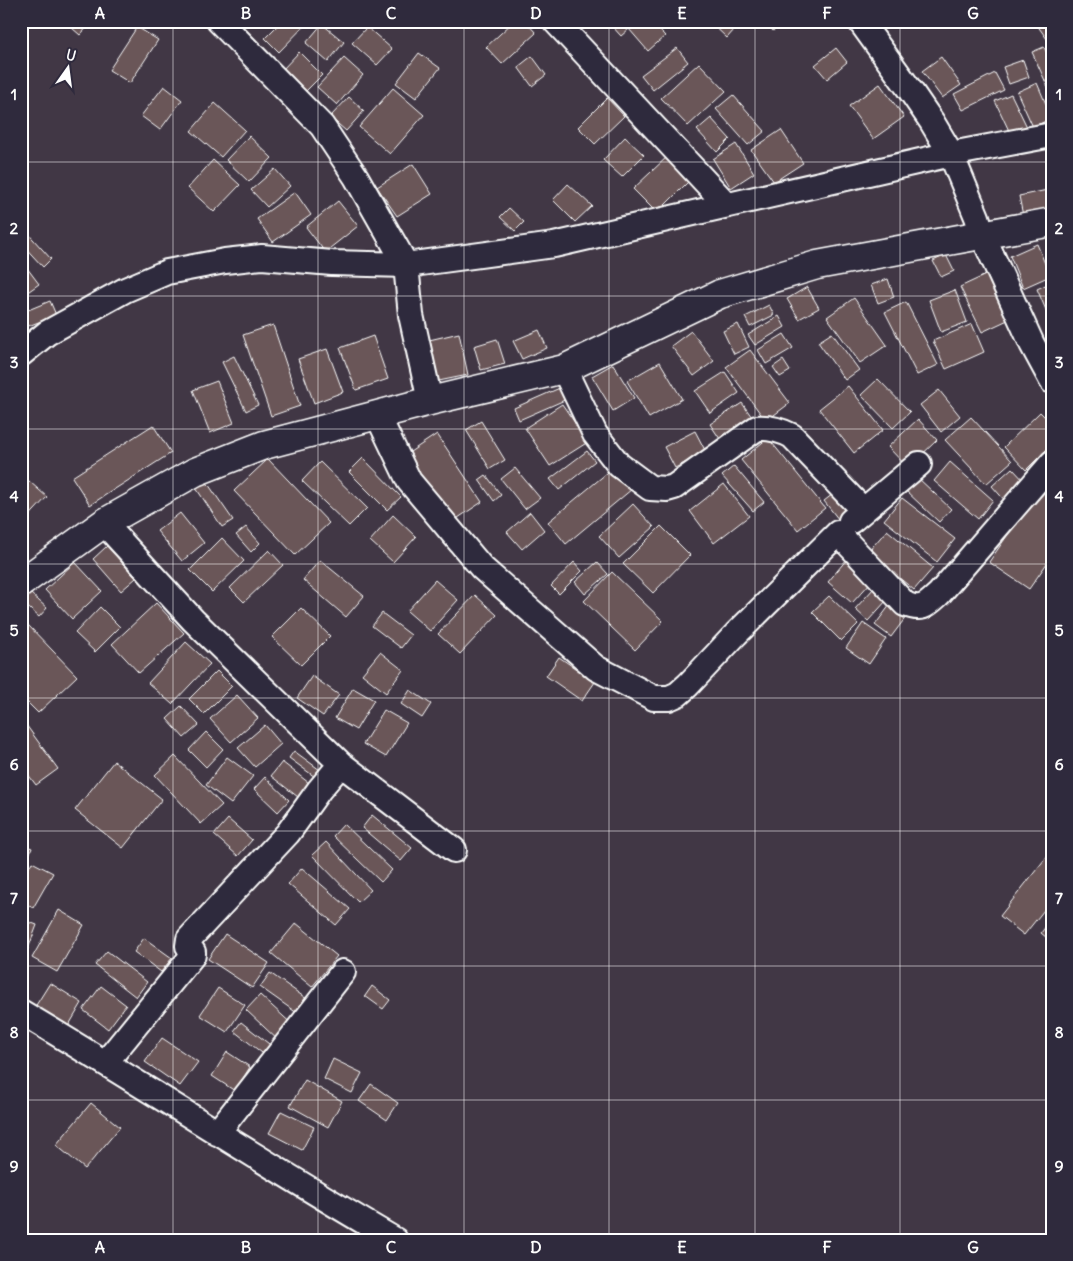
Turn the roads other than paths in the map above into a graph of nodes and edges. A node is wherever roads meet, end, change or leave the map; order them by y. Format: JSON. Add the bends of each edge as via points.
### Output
{"nodes":[{"id":1,"x":219,"y":21,"type":"edge"},
{"id":2,"x":555,"y":21,"type":"edge"},
{"id":3,"x":860,"y":21,"type":"edge"},
{"id":4,"x":1052,"y":135,"type":"edge"},
{"id":5,"x":954,"y":160,"type":"junction"},
{"id":6,"x":726,"y":205,"type":"junction"},
{"id":7,"x":1052,"y":222,"type":"edge"},
{"id":8,"x":980,"y":226,"type":"junction"},
{"id":9,"x":407,"y":273,"type":"junction"},
{"id":10,"x":21,"y":354,"type":"edge"},
{"id":11,"x":564,"y":369,"type":"junction"},
{"id":12,"x":1052,"y":381,"type":"edge"},
{"id":13,"x":430,"y":401,"type":"junction"},
{"id":14,"x":377,"y":414,"type":"junction"},
{"id":15,"x":1052,"y":463,"type":"edge"},
{"id":16,"x":919,"y":464,"type":"dead end"},
{"id":17,"x":863,"y":510,"type":"junction"},
{"id":18,"x":104,"y":523,"type":"junction"},
{"id":19,"x":838,"y":533,"type":"junction"},
{"id":20,"x":21,"y":583,"type":"edge"},
{"id":21,"x":341,"y":764,"type":"junction"},
{"id":22,"x":454,"y":850,"type":"dead end"},
{"id":23,"x":343,"y":972,"type":"dead end"},
{"id":24,"x":21,"y":1012,"type":"edge"},
{"id":25,"x":106,"y":1062,"type":"junction"},
{"id":26,"x":217,"y":1133,"type":"junction"},
{"id":27,"x":395,"y":1240,"type":"edge"}],
"edges":[{"from":1,"to":9,"type":"street","via":[[322,126],[356,178]]},
{"from":2,"to":6,"type":"street"},
{"from":3,"to":5,"type":"street","via":[[932,122]]},
{"from":4,"to":5,"type":"street"},
{"from":5,"to":6,"type":"street"},
{"from":5,"to":8,"type":"street"},
{"from":6,"to":9,"type":"street","via":[[554,245]]},
{"from":7,"to":8,"type":"main road"},
{"from":8,"to":11,"type":"main road","via":[[817,265],[720,294]]},
{"from":8,"to":12,"type":"street","via":[[1032,344]]},
{"from":9,"to":10,"type":"street","via":[[262,257],[167,272],[125,290],[47,333]]},
{"from":9,"to":13,"type":"street","via":[[411,316]]},
{"from":11,"to":13,"type":"main road"},
{"from":11,"to":17,"type":"street","via":[[595,434],[619,465],[650,488],[674,487],[757,428],[769,428],[792,436]]},
{"from":13,"to":14,"type":"main road"},
{"from":14,"to":18,"type":"main road","via":[[264,445],[195,472]]},
{"from":14,"to":19,"type":"street","via":[[409,481],[482,568],[596,668],[654,698],[678,694]]},
{"from":15,"to":19,"type":"street","via":[[926,606],[919,608],[904,604]]},
{"from":16,"to":17,"type":"street"},
{"from":17,"to":19,"type":"street"},
{"from":18,"to":20,"type":"main road"},
{"from":18,"to":21,"type":"street","via":[[193,620]]},
{"from":21,"to":22,"type":"street"},
{"from":21,"to":25,"type":"street","via":[[288,833],[189,939],[188,946],[193,955]]},
{"from":23,"to":26,"type":"street"},
{"from":24,"to":25,"type":"street"},
{"from":25,"to":26,"type":"street"},
{"from":26,"to":27,"type":"street"}]}
